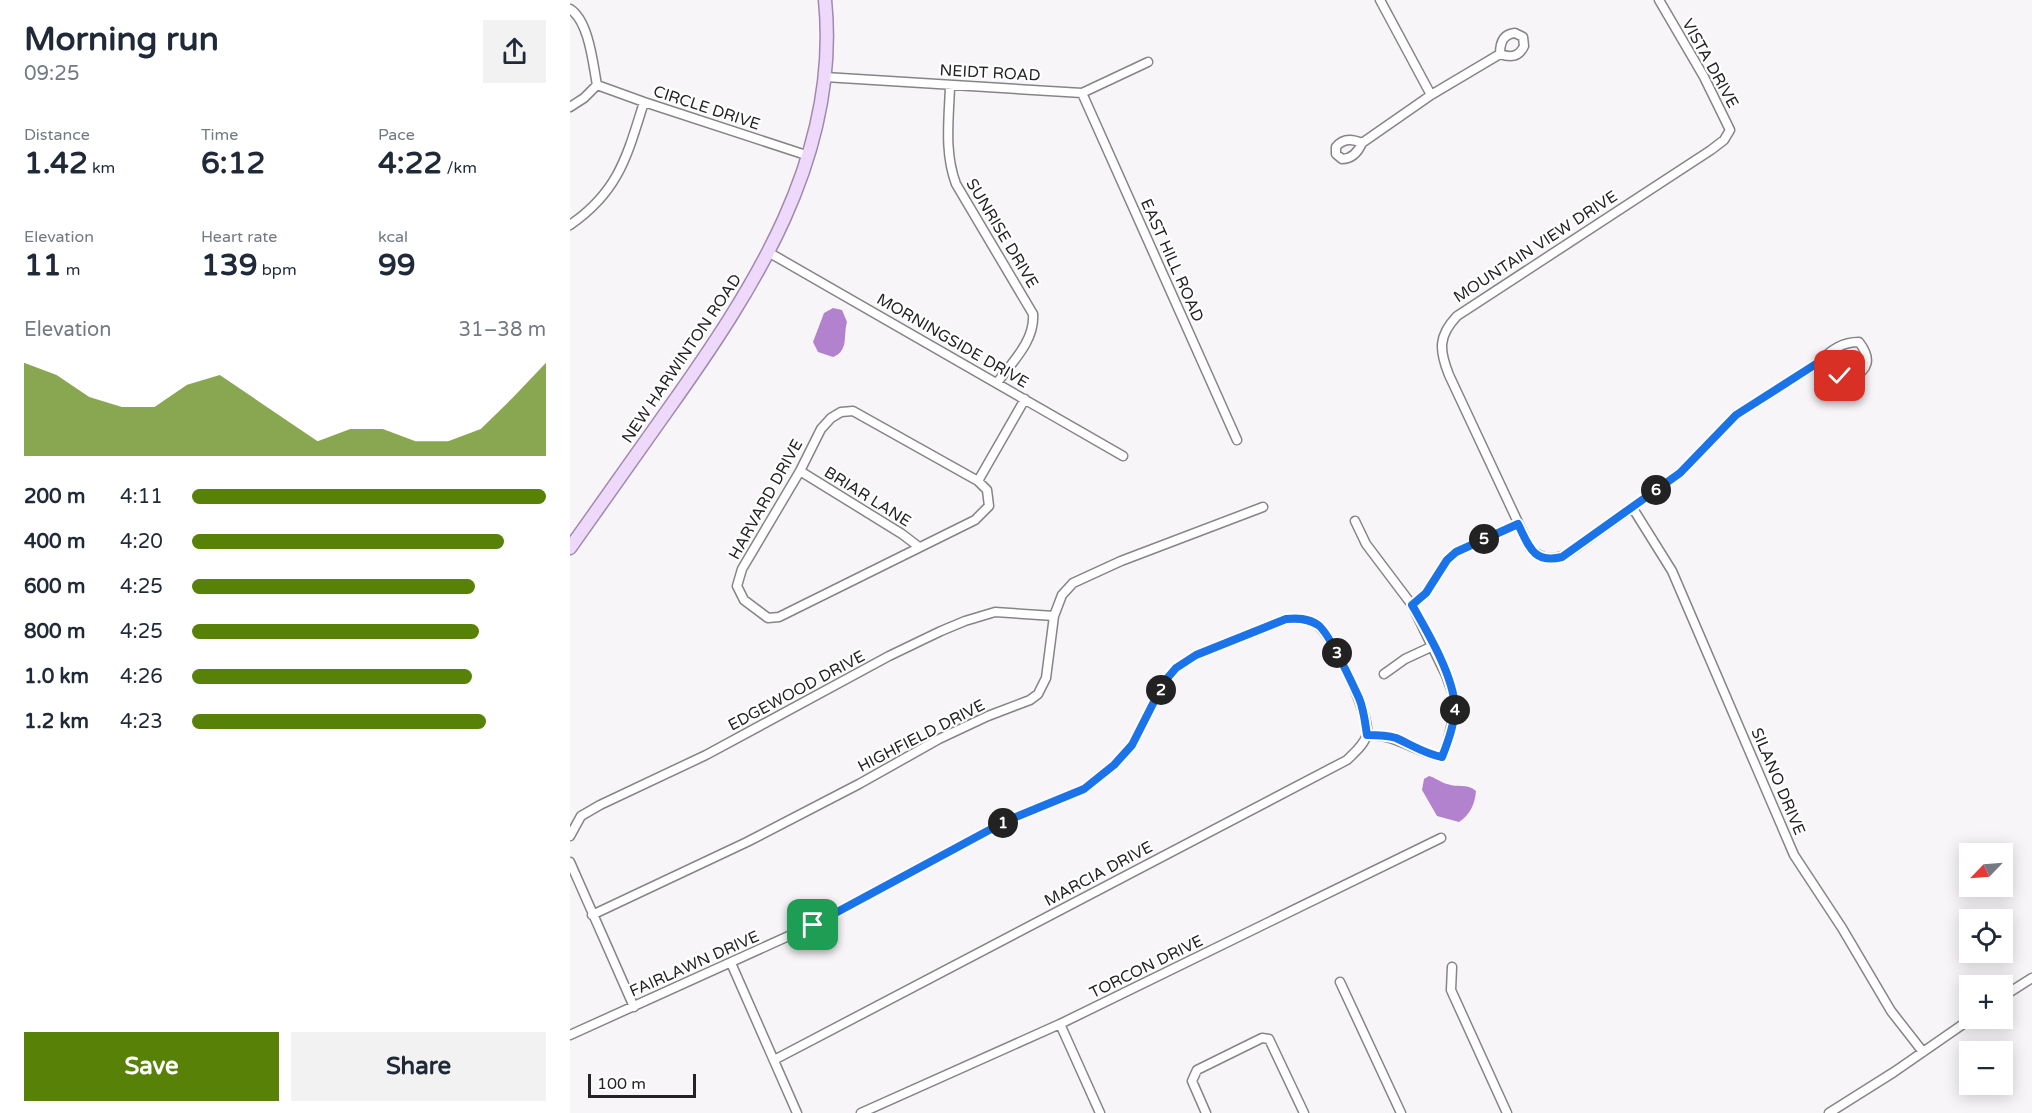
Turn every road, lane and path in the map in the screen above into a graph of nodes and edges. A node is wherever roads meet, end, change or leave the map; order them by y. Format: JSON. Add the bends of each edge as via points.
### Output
{"nodes":[{"id":1,"x":825,"y":0,"type":"edge"},
{"id":2,"x":1380,"y":0,"type":"edge"},
{"id":3,"x":1659,"y":0,"type":"edge"},
{"id":4,"x":570,"y":9,"type":"edge"},
{"id":5,"x":1500,"y":54,"type":"dead end"},
{"id":6,"x":1148,"y":62,"type":"dead end"},
{"id":7,"x":825,"y":77,"type":"junction"},
{"id":8,"x":597,"y":85,"type":"junction"},
{"id":9,"x":951,"y":86,"type":"junction"},
{"id":10,"x":1082,"y":93,"type":"junction"},
{"id":11,"x":1431,"y":95,"type":"junction"},
{"id":12,"x":644,"y":102,"type":"junction"},
{"id":13,"x":570,"y":107,"type":"edge"},
{"id":14,"x":1724,"y":140,"type":"joint"},
{"id":15,"x":1362,"y":143,"type":"dead end"},
{"id":16,"x":809,"y":156,"type":"junction"},
{"id":17,"x":570,"y":225,"type":"edge"},
{"id":18,"x":768,"y":252,"type":"junction"},
{"id":19,"x":1819,"y":362,"type":"junction"},
{"id":20,"x":997,"y":383,"type":"junction"},
{"id":21,"x":1025,"y":399,"type":"junction"},
{"id":22,"x":1237,"y":440,"type":"dead end"},
{"id":23,"x":1123,"y":456,"type":"dead end"},
{"id":24,"x":800,"y":471,"type":"junction"},
{"id":25,"x":978,"y":481,"type":"junction"},
{"id":26,"x":1263,"y":507,"type":"dead end"},
{"id":27,"x":1632,"y":507,"type":"junction"},
{"id":28,"x":1355,"y":521,"type":"dead end"},
{"id":29,"x":1518,"y":524,"type":"junction"},
{"id":30,"x":919,"y":547,"type":"junction"},
{"id":31,"x":570,"y":548,"type":"edge"},
{"id":32,"x":1412,"y":605,"type":"junction"},
{"id":33,"x":1054,"y":616,"type":"junction"},
{"id":34,"x":1433,"y":646,"type":"junction"},
{"id":35,"x":1384,"y":674,"type":"dead end"},
{"id":36,"x":1367,"y":735,"type":"junction"},
{"id":37,"x":570,"y":836,"type":"edge"},
{"id":38,"x":1441,"y":838,"type":"dead end"},
{"id":39,"x":570,"y":862,"type":"edge"},
{"id":40,"x":592,"y":915,"type":"junction"},
{"id":41,"x":731,"y":963,"type":"junction"},
{"id":42,"x":1452,"y":967,"type":"dead end"},
{"id":43,"x":2032,"y":978,"type":"edge"},
{"id":44,"x":1340,"y":982,"type":"dead end"},
{"id":45,"x":2013,"y":991,"type":"edge"},
{"id":46,"x":634,"y":1007,"type":"junction"},
{"id":47,"x":1060,"y":1024,"type":"junction"},
{"id":48,"x":1959,"y":1027,"type":"edge"},
{"id":49,"x":570,"y":1035,"type":"edge"},
{"id":50,"x":1923,"y":1052,"type":"junction"},
{"id":51,"x":774,"y":1060,"type":"junction"},
{"id":52,"x":797,"y":1113,"type":"edge"},
{"id":53,"x":861,"y":1113,"type":"edge"},
{"id":54,"x":1100,"y":1113,"type":"edge"},
{"id":55,"x":1206,"y":1113,"type":"edge"},
{"id":56,"x":1304,"y":1113,"type":"edge"},
{"id":57,"x":1401,"y":1113,"type":"edge"},
{"id":58,"x":1507,"y":1113,"type":"edge"},
{"id":59,"x":1829,"y":1113,"type":"edge"}],
"edges":[{"from":1,"to":7,"type":"main road","name":"NEW HARWINTON ROAD"},
{"from":2,"to":11,"type":"street"},
{"from":3,"to":14,"type":"street","name":"VISTA DRIVE","via":[[1730,126]]},
{"from":4,"to":8,"type":"street","via":[[582,22]]},
{"from":5,"to":11,"type":"street"},
{"from":6,"to":10,"type":"street","name":"NEIDT ROAD"},
{"from":7,"to":9,"type":"street","name":"NEIDT ROAD"},
{"from":7,"to":16,"type":"main road","name":"NEW HARWINTON ROAD"},
{"from":8,"to":12,"type":"street","name":"CIRCLE DRIVE"},
{"from":8,"to":13,"type":"street"},
{"from":9,"to":10,"type":"street","name":"NEIDT ROAD"},
{"from":9,"to":20,"type":"street","name":"SUNRISE DRIVE","via":[[951,171],[1033,314],[1034,325],[1026,344]]},
{"from":10,"to":22,"type":"street","name":"EAST HILL ROAD"},
{"from":11,"to":15,"type":"street"},
{"from":12,"to":16,"type":"street","name":"CIRCLE DRIVE"},
{"from":12,"to":17,"type":"street","via":[[616,177],[594,206]]},
{"from":14,"to":29,"type":"street","name":"MOUNTAIN VIEW DRIVE","via":[[1456,316],[1446,327],[1442,344],[1444,363]]},
{"from":16,"to":18,"type":"main road","name":"NEW HARWINTON ROAD"},
{"from":18,"to":20,"type":"street","name":"MORNINGSIDE DRIVE"},
{"from":18,"to":31,"type":"main road","name":"NEW HARWINTON ROAD","via":[[727,324]]},
{"from":19,"to":19,"type":"street","name":"MOUNTAIN VIEW DRIVE","via":[[1847,342],[1859,342],[1867,352],[1868,364],[1850,379]]},
{"from":19,"to":27,"type":"street","name":"MOUNTAIN VIEW DRIVE","via":[[1736,415],[1680,473]]},
{"from":20,"to":21,"type":"street","name":"MORNINGSIDE DRIVE"},
{"from":21,"to":23,"type":"street","name":"MORNINGSIDE DRIVE"},
{"from":21,"to":25,"type":"street"},
{"from":24,"to":25,"type":"street","name":"HARVARD DRIVE","via":[[831,418],[853,411]]},
{"from":24,"to":30,"type":"street","name":"BRIAR LANE"},
{"from":24,"to":30,"type":"street","name":"HARVARD DRIVE","via":[[742,569],[737,586],[744,600],[768,618],[779,617]]},
{"from":25,"to":30,"type":"street","name":"HARVARD DRIVE","via":[[987,490],[989,506],[975,520]]},
{"from":26,"to":33,"type":"street","name":"HIGHFIELD DRIVE","via":[[1084,577],[1067,589]]},
{"from":27,"to":29,"type":"street","name":"MOUNTAIN VIEW DRIVE","via":[[1570,552],[1552,559],[1536,555]]},
{"from":27,"to":50,"type":"street","name":"SILANO DRIVE","via":[[1672,571],[1794,855],[1891,1011]]},
{"from":28,"to":32,"type":"street","via":[[1371,551]]},
{"from":29,"to":32,"type":"street","via":[[1456,552],[1426,593]]},
{"from":32,"to":34,"type":"street"},
{"from":33,"to":37,"type":"street","name":"EDGEWOOD DRIVE","via":[[995,612],[941,631],[706,755],[600,805],[581,816]]},
{"from":33,"to":40,"type":"street","name":"HIGHFIELD DRIVE","via":[[1046,678],[1030,700],[939,739],[747,842]]},
{"from":34,"to":35,"type":"street"},
{"from":34,"to":36,"type":"street","via":[[1453,694],[1455,710],[1442,757],[1395,738]]},
{"from":36,"to":41,"type":"street","name":"FAIRLAWN DRIVE","via":[[1359,699],[1324,630],[1300,618],[1280,621],[1196,655],[1176,668],[1164,682],[1132,745],[1084,789],[1006,821],[813,925]]},
{"from":36,"to":51,"type":"street","name":"MARCIA DRIVE","via":[[1347,760]]},
{"from":38,"to":47,"type":"street","name":"TORCON DRIVE"},
{"from":39,"to":40,"type":"street"},
{"from":40,"to":46,"type":"street"},
{"from":41,"to":46,"type":"street","name":"FAIRLAWN DRIVE"},
{"from":41,"to":51,"type":"street"},
{"from":42,"to":58,"type":"street","via":[[1451,990]]},
{"from":43,"to":45,"type":"street"},
{"from":44,"to":57,"type":"street"},
{"from":46,"to":49,"type":"street","name":"FAIRLAWN DRIVE"},
{"from":47,"to":53,"type":"street","name":"TORCON DRIVE"},
{"from":47,"to":54,"type":"street"},
{"from":48,"to":50,"type":"street"},
{"from":50,"to":59,"type":"street"},
{"from":51,"to":52,"type":"street"},
{"from":55,"to":56,"type":"street","via":[[1192,1081],[1197,1070],[1262,1038],[1269,1039]]}]}
